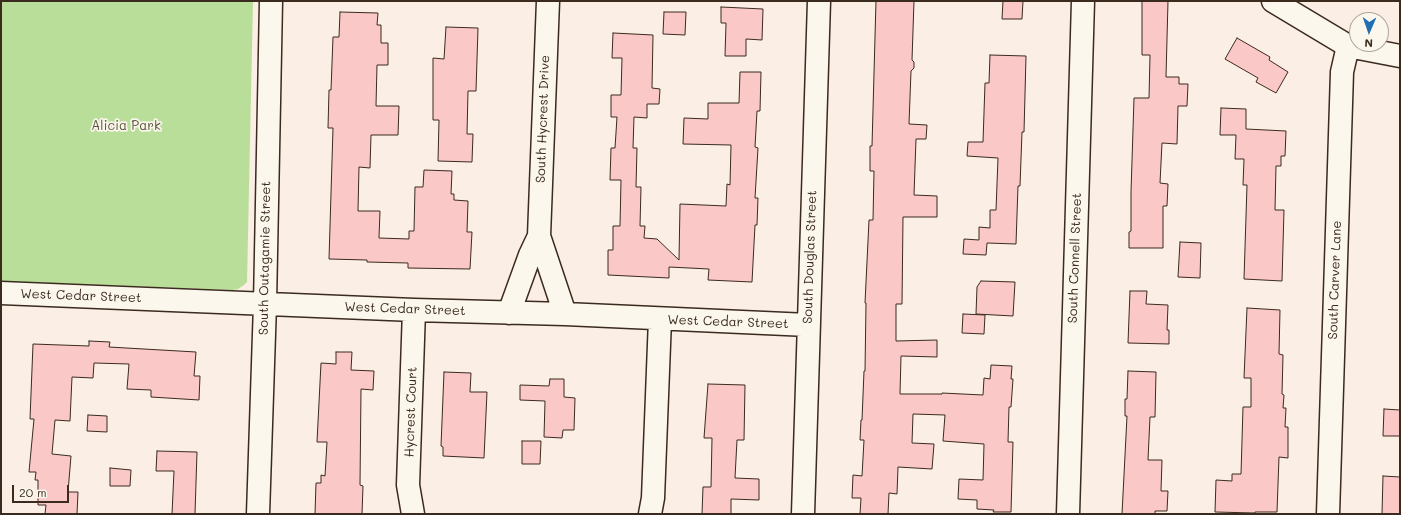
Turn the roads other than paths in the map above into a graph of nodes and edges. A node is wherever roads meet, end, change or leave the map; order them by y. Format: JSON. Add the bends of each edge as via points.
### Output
{"nodes":[{"id":1,"x":271,"y":1,"type":"edge"},
{"id":2,"x":548,"y":1,"type":"edge"},
{"id":3,"x":819,"y":1,"type":"edge"},
{"id":4,"x":1082,"y":1,"type":"edge"},
{"id":5,"x":1273,"y":1,"type":"edge"},
{"id":6,"x":1348,"y":46,"type":"junction"},
{"id":7,"x":1400,"y":56,"type":"edge"},
{"id":8,"x":539,"y":236,"type":"junction"},
{"id":9,"x":1,"y":293,"type":"edge"},
{"id":10,"x":265,"y":304,"type":"junction"},
{"id":11,"x":414,"y":310,"type":"junction"},
{"id":12,"x":509,"y":312,"type":"junction"},
{"id":13,"x":565,"y":314,"type":"junction"},
{"id":14,"x":660,"y":319,"type":"junction"},
{"id":15,"x":808,"y":325,"type":"junction"},
{"id":16,"x":258,"y":514,"type":"edge"},
{"id":17,"x":413,"y":514,"type":"edge"},
{"id":18,"x":650,"y":514,"type":"edge"},
{"id":19,"x":803,"y":514,"type":"edge"},
{"id":20,"x":1068,"y":514,"type":"edge"},
{"id":21,"x":1328,"y":514,"type":"edge"}],
"edges":[{"from":1,"to":10,"type":"street","name":"South Outagamie Street"},
{"from":2,"to":8,"type":"street","name":"South Hycrest Drive"},
{"from":3,"to":15,"type":"street","name":"South Douglas Street"},
{"from":4,"to":20,"type":"street","name":"South Connell Street"},
{"from":5,"to":6,"type":"street"},
{"from":6,"to":7,"type":"street"},
{"from":6,"to":21,"type":"street","name":"South Carver Lane","via":[[1342,72]]},
{"from":8,"to":12,"type":"street","name":"South Hycrest Drive"},
{"from":8,"to":13,"type":"street","name":"South Hycrest Drive"},
{"from":9,"to":10,"type":"street","name":"West Cedar Street"},
{"from":10,"to":11,"type":"street","name":"West Cedar Street"},
{"from":10,"to":16,"type":"street","name":"South Outagamie Street"},
{"from":11,"to":12,"type":"street","name":"West Cedar Street"},
{"from":11,"to":17,"type":"street","name":"Hycrest Court","via":[[408,485]]},
{"from":12,"to":13,"type":"street","name":"West Cedar Street"},
{"from":13,"to":14,"type":"street","name":"West Cedar Street"},
{"from":14,"to":15,"type":"street","name":"West Cedar Street"},
{"from":14,"to":18,"type":"street","via":[[654,498]]},
{"from":15,"to":19,"type":"street","name":"South Douglas Street"}]}
